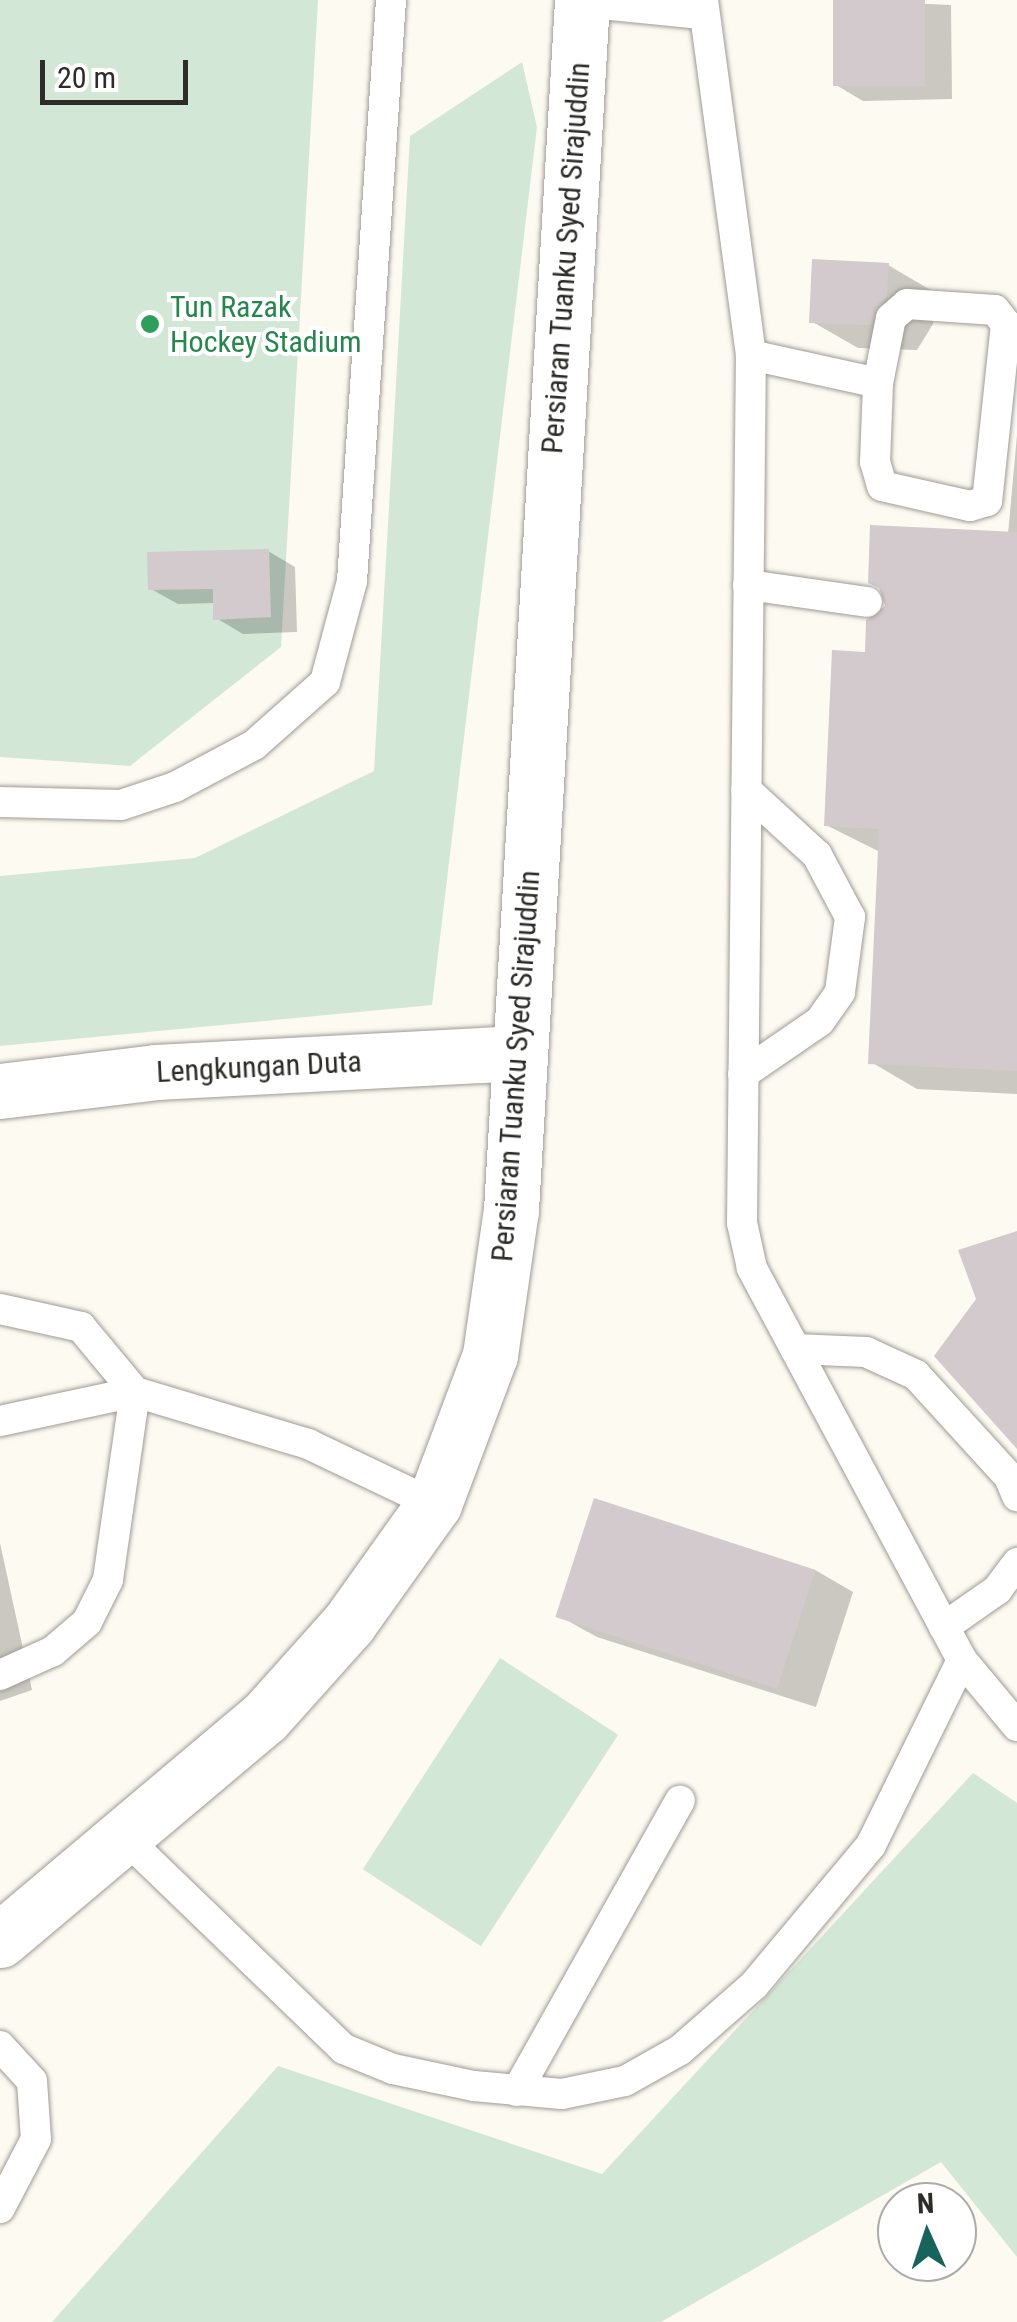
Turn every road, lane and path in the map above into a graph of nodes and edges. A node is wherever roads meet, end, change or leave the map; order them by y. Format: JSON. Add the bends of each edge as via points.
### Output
{"nodes":[{"id":1,"x":392,"y":0,"type":"edge"},
{"id":2,"x":582,"y":1,"type":"edge"},
{"id":3,"x":702,"y":7,"type":"edge"},
{"id":4,"x":751,"y":355,"type":"junction"},
{"id":5,"x":878,"y":384,"type":"junction"},
{"id":6,"x":748,"y":585,"type":"junction"},
{"id":7,"x":867,"y":602,"type":"dead end"},
{"id":8,"x":746,"y":790,"type":"junction"},
{"id":9,"x":0,"y":802,"type":"edge"},
{"id":10,"x":519,"y":1052,"type":"junction"},
{"id":11,"x":743,"y":1074,"type":"junction"},
{"id":12,"x":0,"y":1091,"type":"edge"},
{"id":13,"x":0,"y":1309,"type":"edge"},
{"id":14,"x":795,"y":1349,"type":"junction"},
{"id":15,"x":134,"y":1392,"type":"junction"},
{"id":16,"x":0,"y":1422,"type":"edge"},
{"id":17,"x":1017,"y":1496,"type":"edge"},
{"id":18,"x":434,"y":1504,"type":"junction"},
{"id":19,"x":1017,"y":1563,"type":"edge"},
{"id":20,"x":944,"y":1626,"type":"junction"},
{"id":21,"x":962,"y":1660,"type":"junction"},
{"id":22,"x":0,"y":1674,"type":"edge"},
{"id":23,"x":1011,"y":1704,"type":"edge"},
{"id":24,"x":680,"y":1801,"type":"dead end"},
{"id":25,"x":120,"y":1834,"type":"junction"},
{"id":26,"x":0,"y":1940,"type":"edge"},
{"id":27,"x":0,"y":2046,"type":"edge"},
{"id":28,"x":517,"y":2091,"type":"junction"},
{"id":29,"x":0,"y":2208,"type":"edge"}],
"edges":[{"from":1,"to":9,"type":"lane","via":[[352,581],[325,682],[254,745],[175,787],[121,805]]},
{"from":2,"to":3,"type":"lane"},
{"from":2,"to":10,"type":"street","name":"Persiaran Tuanku Syed Sirajuddin"},
{"from":3,"to":4,"type":"lane"},
{"from":4,"to":5,"type":"lane"},
{"from":4,"to":6,"type":"lane"},
{"from":5,"to":5,"type":"lane","via":[[892,318],[907,304],[994,310],[1008,338],[986,500],[970,506],[882,486],[875,462]]},
{"from":6,"to":7,"type":"lane"},
{"from":6,"to":8,"type":"lane"},
{"from":8,"to":11,"type":"lane"},
{"from":8,"to":11,"type":"lane","via":[[817,854],[850,918],[840,992],[820,1021]]},
{"from":10,"to":12,"type":"street","name":"Lengkungan Duta","via":[[156,1072]]},
{"from":10,"to":18,"type":"street","name":"Persiaran Tuanku Syed Sirajuddin","via":[[512,1210],[490,1355]]},
{"from":11,"to":14,"type":"lane","via":[[742,1223],[752,1268]]},
{"from":13,"to":15,"type":"lane","via":[[81,1328]]},
{"from":14,"to":17,"type":"lane","via":[[866,1352],[916,1375],[1009,1477]]},
{"from":14,"to":20,"type":"lane"},
{"from":15,"to":16,"type":"lane"},
{"from":15,"to":18,"type":"lane","via":[[308,1444]]},
{"from":15,"to":22,"type":"lane","via":[[108,1580],[87,1622],[53,1651]]},
{"from":18,"to":25,"type":"street","name":"Persiaran Tuanku Syed Sirajuddin","via":[[349,1622],[265,1717]]},
{"from":19,"to":20,"type":"lane","via":[[997,1590]]},
{"from":20,"to":21,"type":"lane"},
{"from":21,"to":23,"type":"lane"},
{"from":21,"to":28,"type":"lane","via":[[871,1845],[754,1985],[680,2050],[625,2081],[562,2094]]},
{"from":24,"to":28,"type":"lane"},
{"from":25,"to":26,"type":"street","name":"Persiaran Tuanku Syed Sirajuddin"},
{"from":25,"to":28,"type":"lane","via":[[344,2049],[393,2068]]},
{"from":27,"to":29,"type":"lane","via":[[32,2081],[36,2139]]}]}
